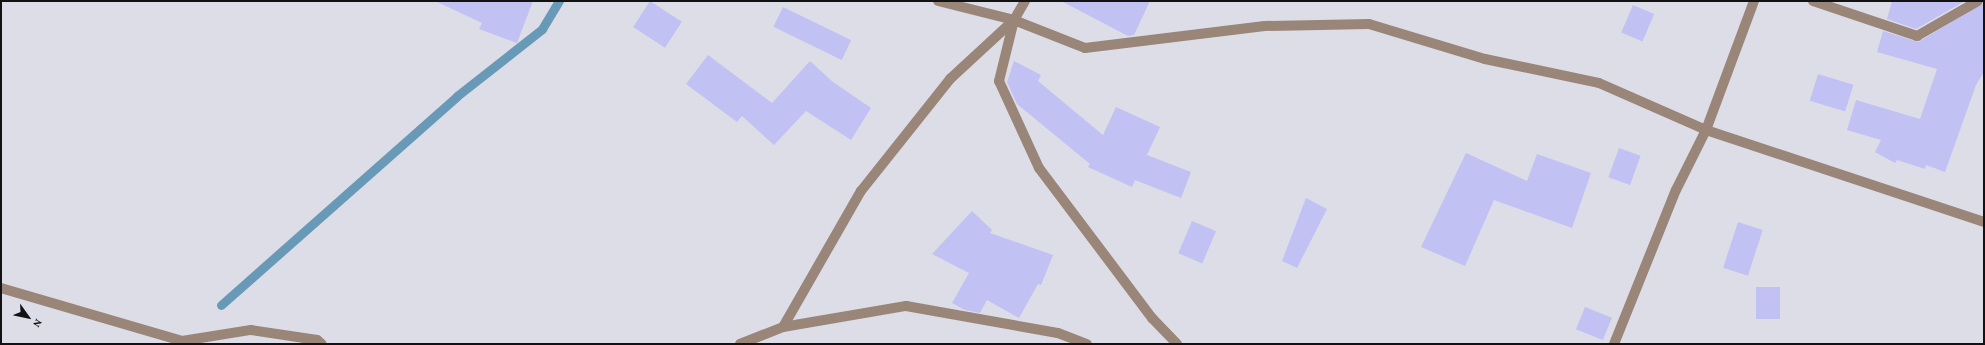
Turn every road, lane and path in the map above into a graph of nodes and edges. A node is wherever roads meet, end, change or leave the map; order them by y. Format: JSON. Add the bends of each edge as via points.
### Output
{"nodes":[{"id":1,"x":938,"y":1,"type":"edge"},
{"id":2,"x":1025,"y":1,"type":"edge"},
{"id":3,"x":1754,"y":1,"type":"edge"},
{"id":4,"x":1813,"y":1,"type":"edge"},
{"id":5,"x":1978,"y":1,"type":"edge"},
{"id":6,"x":1014,"y":20,"type":"junction"},
{"id":7,"x":1706,"y":130,"type":"junction"},
{"id":8,"x":1984,"y":222,"type":"edge"},
{"id":9,"x":1,"y":288,"type":"edge"},
{"id":10,"x":783,"y":327,"type":"junction"},
{"id":11,"x":322,"y":344,"type":"edge"},
{"id":12,"x":740,"y":344,"type":"edge"},
{"id":13,"x":1088,"y":344,"type":"edge"},
{"id":14,"x":1176,"y":344,"type":"edge"},
{"id":15,"x":1614,"y":344,"type":"edge"}],
"edges":[{"from":1,"to":6,"type":"street"},
{"from":2,"to":6,"type":"street"},
{"from":3,"to":7,"type":"street"},
{"from":4,"to":5,"type":"street","via":[[1917,36]]},
{"from":6,"to":7,"type":"street","via":[[1085,48],[1265,26],[1369,24],[1485,59],[1599,83]]},
{"from":6,"to":10,"type":"street","via":[[950,79],[861,191]]},
{"from":6,"to":14,"type":"street","via":[[999,81],[1039,168],[1152,318]]},
{"from":7,"to":8,"type":"street"},
{"from":7,"to":15,"type":"street","via":[[1676,190]]},
{"from":9,"to":11,"type":"street","via":[[182,342],[251,330],[317,340]]},
{"from":10,"to":12,"type":"street"},
{"from":10,"to":13,"type":"street","via":[[906,306],[1058,333]]}]}
